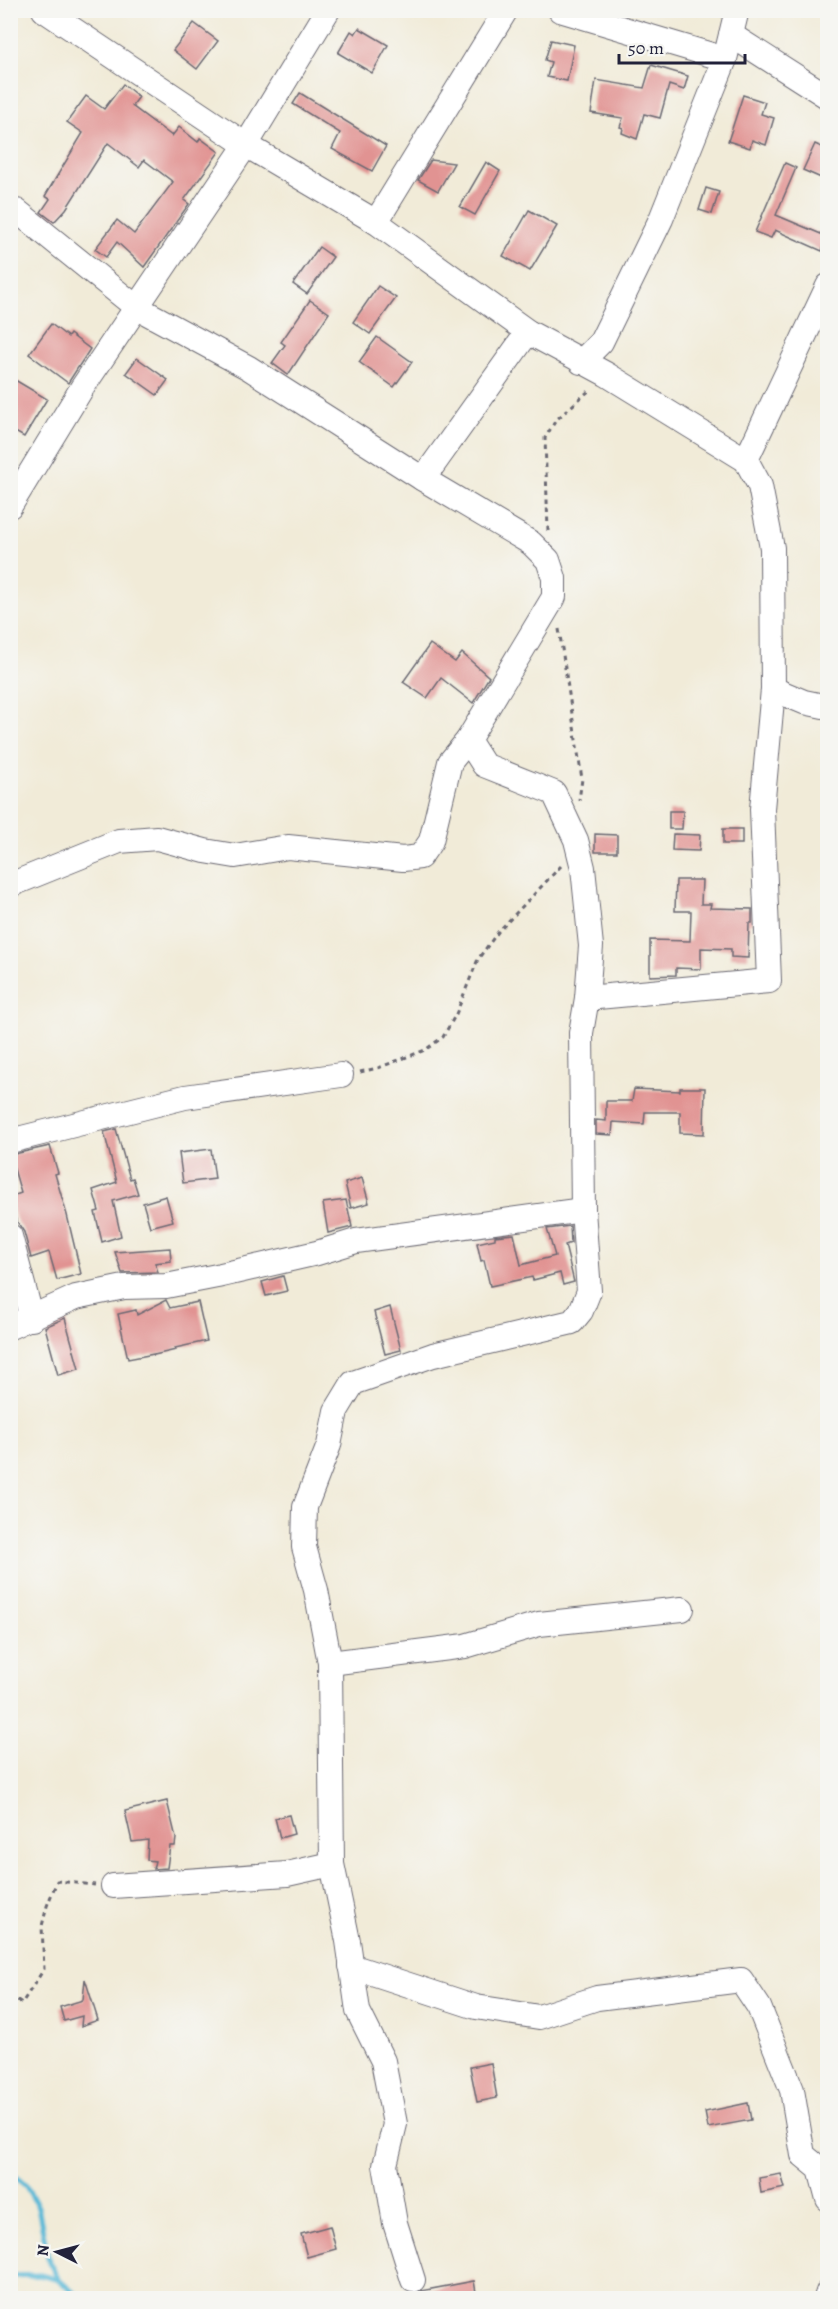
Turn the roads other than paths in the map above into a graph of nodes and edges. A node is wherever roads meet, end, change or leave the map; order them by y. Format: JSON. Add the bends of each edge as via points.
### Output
{"nodes":[{"id":1,"x":44,"y":10,"type":"edge"},
{"id":2,"x":328,"y":10,"type":"edge"},
{"id":3,"x":506,"y":10,"type":"edge"},
{"id":4,"x":560,"y":10,"type":"edge"},
{"id":5,"x":737,"y":10,"type":"edge"},
{"id":6,"x":731,"y":35,"type":"junction"},
{"id":7,"x":725,"y":59,"type":"junction"},
{"id":8,"x":828,"y":97,"type":"edge"},
{"id":9,"x":246,"y":145,"type":"junction"},
{"id":10,"x":16,"y":211,"type":"dead end"},
{"id":11,"x":376,"y":222,"type":"junction"},
{"id":12,"x":828,"y":286,"type":"edge"},
{"id":13,"x":136,"y":307,"type":"junction"},
{"id":14,"x":528,"y":332,"type":"junction"},
{"id":15,"x":581,"y":362,"type":"junction"},
{"id":16,"x":746,"y":460,"type":"junction"},
{"id":17,"x":36,"y":461,"type":"junction"},
{"id":18,"x":10,"y":470,"type":"edge"},
{"id":19,"x":423,"y":479,"type":"junction"},
{"id":20,"x":10,"y":506,"type":"edge"},
{"id":21,"x":773,"y":689,"type":"junction"},
{"id":22,"x":828,"y":706,"type":"edge"},
{"id":23,"x":468,"y":740,"type":"junction"},
{"id":24,"x":10,"y":885,"type":"edge"},
{"id":25,"x":587,"y":998,"type":"junction"},
{"id":26,"x":340,"y":1075,"type":"road end"},
{"id":27,"x":10,"y":1141,"type":"edge"},
{"id":28,"x":583,"y":1210,"type":"junction"},
{"id":29,"x":10,"y":1236,"type":"edge"},
{"id":30,"x":21,"y":1323,"type":"edge"},
{"id":31,"x":682,"y":1609,"type":"dead end"},
{"id":32,"x":330,"y":1663,"type":"junction"},
{"id":33,"x":332,"y":1864,"type":"junction"},
{"id":34,"x":112,"y":1886,"type":"road end"},
{"id":35,"x":351,"y":1966,"type":"junction"},
{"id":36,"x":828,"y":2199,"type":"edge"},
{"id":37,"x":413,"y":2280,"type":"dead end"},
{"id":38,"x":828,"y":2292,"type":"edge"},
{"id":39,"x":826,"y":2298,"type":"edge"}],
"edges":[{"from":1,"to":9,"type":"street"},
{"from":2,"to":9,"type":"street"},
{"from":3,"to":11,"type":"street"},
{"from":4,"to":7,"type":"street"},
{"from":5,"to":6,"type":"street"},
{"from":6,"to":7,"type":"street"},
{"from":6,"to":8,"type":"street"},
{"from":7,"to":15,"type":"street","via":[[638,268],[601,342]]},
{"from":9,"to":11,"type":"street"},
{"from":9,"to":13,"type":"street"},
{"from":10,"to":13,"type":"street"},
{"from":11,"to":14,"type":"street"},
{"from":12,"to":16,"type":"street"},
{"from":13,"to":17,"type":"street"},
{"from":13,"to":19,"type":"street","via":[[249,369]]},
{"from":14,"to":15,"type":"street"},
{"from":14,"to":19,"type":"street"},
{"from":15,"to":16,"type":"street"},
{"from":16,"to":21,"type":"street","via":[[760,486],[772,548]]},
{"from":17,"to":18,"type":"street"},
{"from":17,"to":20,"type":"street"},
{"from":19,"to":23,"type":"street","via":[[531,543],[548,560],[554,578],[554,597]]},
{"from":21,"to":22,"type":"street","via":[[804,702]]},
{"from":21,"to":25,"type":"street","via":[[762,809],[769,981]]},
{"from":23,"to":24,"type":"street","via":[[450,762],[431,841],[420,856],[403,859],[288,847],[235,856],[157,838],[120,841]]},
{"from":23,"to":25,"type":"street","via":[[484,765],[554,794],[576,840],[583,868],[591,946]]},
{"from":25,"to":28,"type":"street","via":[[581,1033]]},
{"from":26,"to":27,"type":"street","via":[[185,1097]]},
{"from":28,"to":30,"type":"street","via":[[356,1241],[217,1276],[166,1286],[124,1287],[76,1297]]},
{"from":28,"to":32,"type":"street","via":[[589,1291],[572,1322],[434,1355],[353,1383],[336,1411],[329,1445],[305,1507],[304,1547]]},
{"from":29,"to":30,"type":"street"},
{"from":31,"to":32,"type":"street","via":[[539,1624],[465,1646]]},
{"from":32,"to":33,"type":"street"},
{"from":33,"to":34,"type":"street","via":[[287,1874]]},
{"from":33,"to":35,"type":"street"},
{"from":35,"to":36,"type":"street","via":[[476,2007],[539,2017],[597,1998],[741,1980],[759,2007],[792,2090],[803,2155],[820,2169]]},
{"from":35,"to":37,"type":"street","via":[[358,2011],[385,2071],[395,2124],[385,2166],[395,2223]]},
{"from":38,"to":39,"type":"street"}]}
